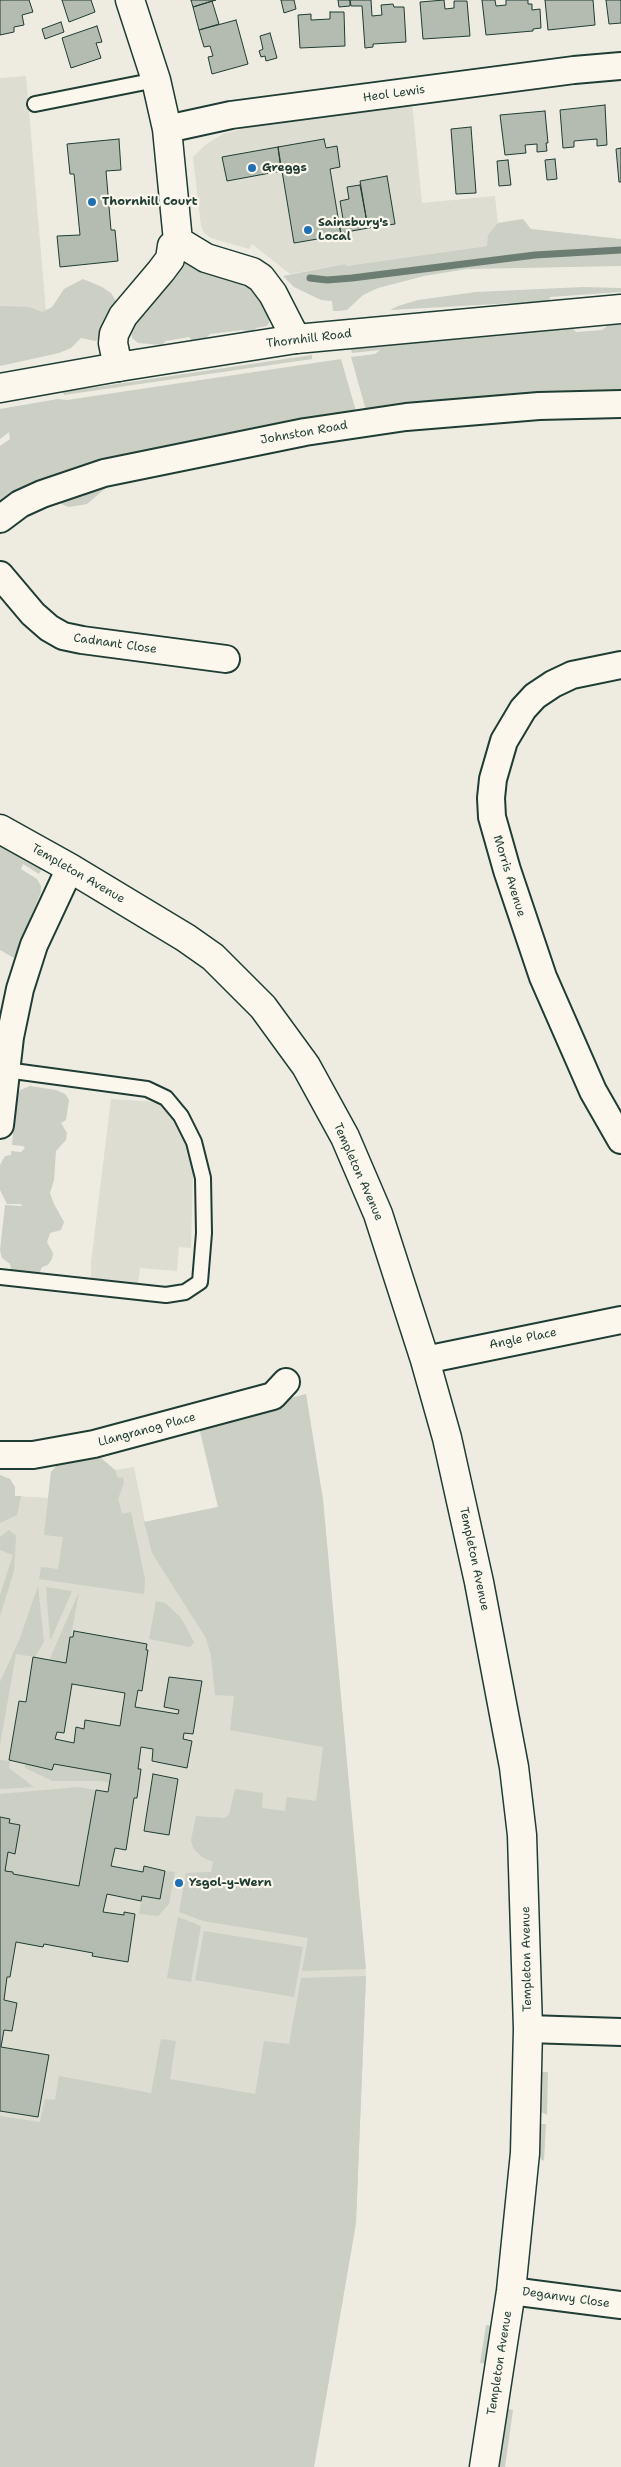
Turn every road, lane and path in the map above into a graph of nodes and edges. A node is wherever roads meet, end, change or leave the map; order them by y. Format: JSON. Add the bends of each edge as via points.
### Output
{"nodes":[{"id":1,"x":130,"y":0,"type":"edge"},
{"id":2,"x":621,"y":66,"type":"edge"},
{"id":3,"x":156,"y":80,"type":"junction"},
{"id":4,"x":35,"y":104,"type":"dead end"},
{"id":5,"x":167,"y":129,"type":"junction"},
{"id":6,"x":178,"y":242,"type":"junction"},
{"id":7,"x":621,"y":309,"type":"edge"},
{"id":8,"x":296,"y":340,"type":"junction"},
{"id":9,"x":118,"y":367,"type":"junction"},
{"id":10,"x":0,"y":388,"type":"edge"},
{"id":11,"x":621,"y":404,"type":"edge"},
{"id":12,"x":0,"y":519,"type":"edge"},
{"id":13,"x":0,"y":575,"type":"edge"},
{"id":14,"x":226,"y":659,"type":"dead end"},
{"id":15,"x":621,"y":665,"type":"edge"},
{"id":16,"x":0,"y":830,"type":"edge"},
{"id":17,"x":70,"y":868,"type":"junction"},
{"id":18,"x":6,"y":1070,"type":"junction"},
{"id":19,"x":0,"y":1125,"type":"edge"},
{"id":20,"x":621,"y":1140,"type":"edge"},
{"id":21,"x":0,"y":1277,"type":"edge"},
{"id":22,"x":621,"y":1320,"type":"edge"},
{"id":23,"x":425,"y":1360,"type":"junction"},
{"id":24,"x":286,"y":1382,"type":"dead end"},
{"id":25,"x":0,"y":1455,"type":"edge"},
{"id":26,"x":528,"y":2028,"type":"junction"},
{"id":27,"x":621,"y":2032,"type":"edge"},
{"id":28,"x":511,"y":2291,"type":"junction"},
{"id":29,"x":621,"y":2305,"type":"edge"},
{"id":30,"x":484,"y":2467,"type":"edge"}],
"edges":[{"from":1,"to":3,"type":"street"},
{"from":2,"to":5,"type":"street","name":"Heol Lewis","via":[[241,114]]},
{"from":3,"to":4,"type":"lane"},
{"from":3,"to":5,"type":"street"},
{"from":5,"to":6,"type":"street"},
{"from":6,"to":8,"type":"street","via":[[206,258],[252,272],[261,278],[274,294]]},
{"from":6,"to":9,"type":"street","via":[[172,246],[170,259],[123,316],[114,334]]},
{"from":7,"to":8,"type":"street","name":"Thornhill Road"},
{"from":8,"to":9,"type":"street","name":"Thornhill Road"},
{"from":9,"to":10,"type":"street","name":"Thornhill Road"},
{"from":11,"to":12,"type":"street","name":"Johnston Road","via":[[539,406],[406,417],[296,434],[154,462],[75,482],[28,500]]},
{"from":13,"to":14,"type":"street","name":"Cadnant Close","via":[[33,614],[63,636]]},
{"from":15,"to":20,"type":"street","name":"Morris Avenue","via":[[572,675],[535,696],[523,709],[504,741],[491,798],[492,817],[507,870],[543,977],[593,1091]]},
{"from":16,"to":17,"type":"street","name":"Templeton Avenue"},
{"from":17,"to":18,"type":"street","via":[[45,919],[26,969],[13,1020]]},
{"from":17,"to":23,"type":"street","name":"Templeton Avenue","via":[[213,957],[258,1001],[284,1035],[325,1098],[360,1171],[389,1245]]},
{"from":18,"to":19,"type":"street"},
{"from":18,"to":21,"type":"lane","via":[[147,1089],[166,1098],[181,1116],[194,1142],[203,1178],[204,1233],[200,1282],[185,1292],[166,1295]]},
{"from":22,"to":23,"type":"street","name":"Angle Place"},
{"from":23,"to":26,"type":"street","name":"Templeton Avenue","via":[[447,1438],[479,1582],[514,1767],[522,1835]]},
{"from":24,"to":25,"type":"street","name":"Llangranog Place","via":[[272,1396],[94,1444],[33,1455]]},
{"from":26,"to":27,"type":"street"},
{"from":26,"to":28,"type":"street","name":"Templeton Avenue","via":[[523,2183]]},
{"from":28,"to":29,"type":"street","name":"Deganwy Close"},
{"from":28,"to":30,"type":"street","name":"Templeton Avenue"}]}
